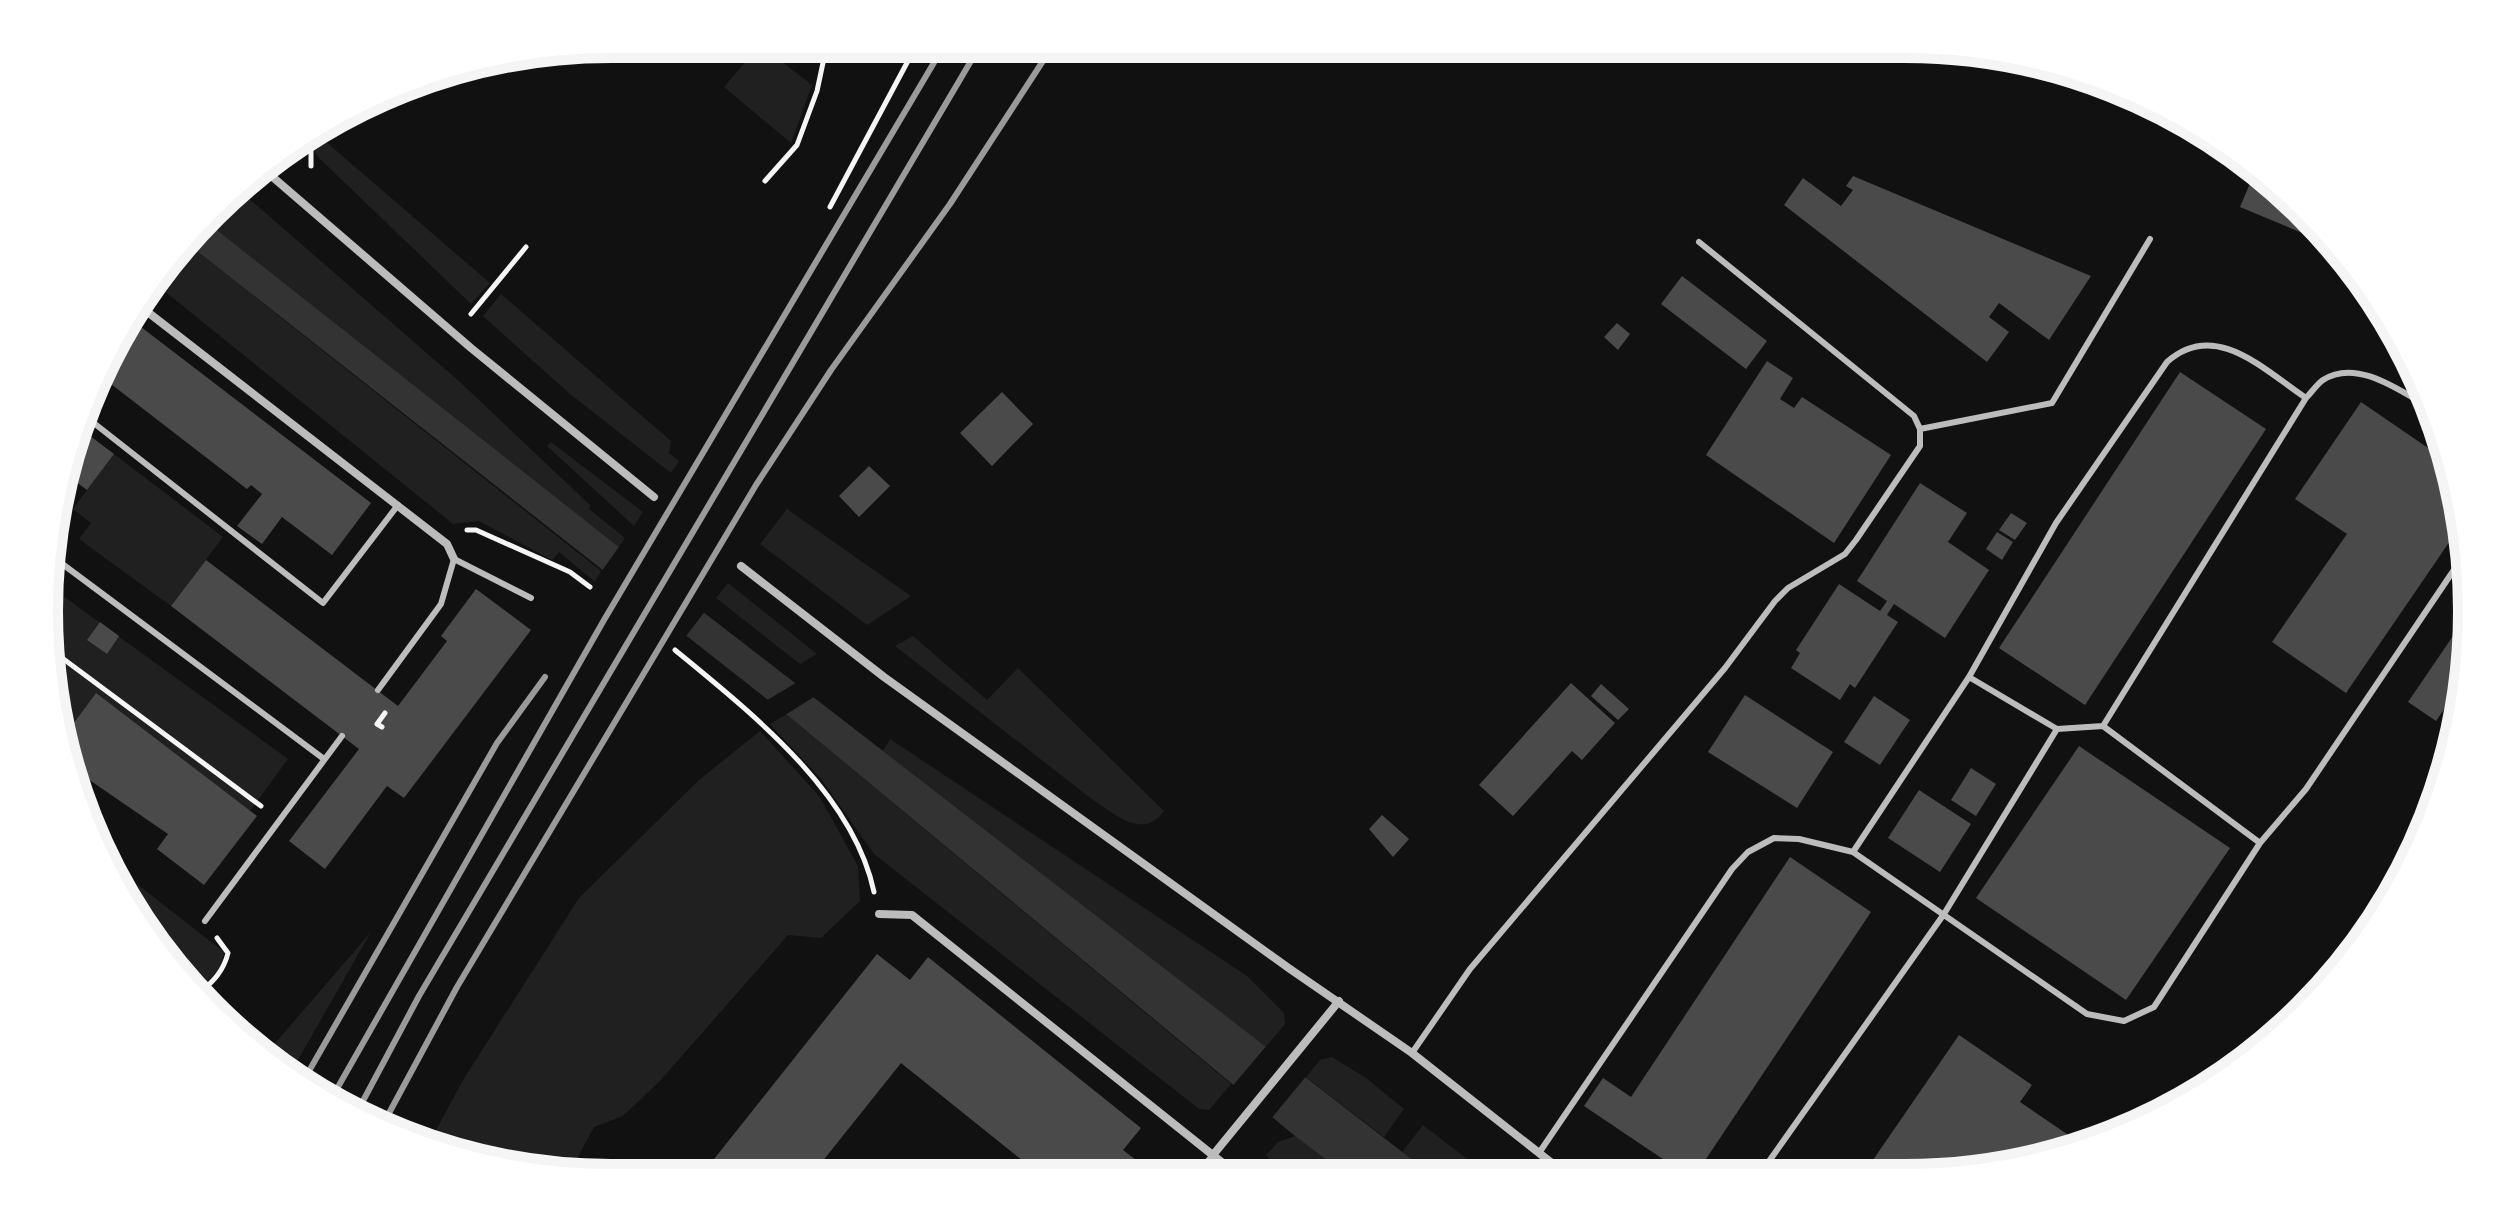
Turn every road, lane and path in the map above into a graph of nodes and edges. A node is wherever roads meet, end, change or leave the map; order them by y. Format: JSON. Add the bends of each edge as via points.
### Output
{"nodes":[{"id":1,"x":824,"y":58,"type":"edge"},
{"id":2,"x":910,"y":58,"type":"edge"},
{"id":3,"x":312,"y":146,"type":"edge"},
{"id":4,"x":311,"y":166,"type":"dead end"},
{"id":5,"x":270,"y":175,"type":"edge"},
{"id":6,"x":765,"y":181,"type":"dead end"},
{"id":7,"x":830,"y":207,"type":"dead end"},
{"id":8,"x":2150,"y":239,"type":"dead end"},
{"id":9,"x":1699,"y":242,"type":"dead end"},
{"id":10,"x":526,"y":247,"type":"dead end"},
{"id":11,"x":147,"y":311,"type":"edge"},
{"id":12,"x":471,"y":314,"type":"dead end"},
{"id":13,"x":2306,"y":398,"type":"junction"},
{"id":14,"x":2417,"y":400,"type":"edge"},
{"id":15,"x":91,"y":421,"type":"edge"},
{"id":16,"x":1920,"y":429,"type":"junction"},
{"id":17,"x":654,"y":497,"type":"dead end"},
{"id":18,"x":398,"y":505,"type":"junction"},
{"id":19,"x":453,"y":530,"type":"dead end"},
{"id":20,"x":454,"y":559,"type":"junction"},
{"id":21,"x":60,"y":563,"type":"edge"},
{"id":22,"x":741,"y":566,"type":"dead end"},
{"id":23,"x":2456,"y":567,"type":"edge"},
{"id":24,"x":590,"y":587,"type":"dead end"},
{"id":25,"x":531,"y":598,"type":"dead end"},
{"id":26,"x":675,"y":650,"type":"dead end"},
{"id":27,"x":60,"y":656,"type":"edge"},
{"id":28,"x":1969,"y":677,"type":"junction"},
{"id":29,"x":378,"y":690,"type":"dead end"},
{"id":30,"x":2103,"y":726,"type":"junction"},
{"id":31,"x":2057,"y":729,"type":"junction"},
{"id":32,"x":342,"y":736,"type":"dead end"},
{"id":33,"x":324,"y":759,"type":"junction"},
{"id":34,"x":280,"y":819,"type":"junction"},
{"id":35,"x":2260,"y":843,"type":"junction"},
{"id":36,"x":1853,"y":852,"type":"junction"},
{"id":37,"x":879,"y":914,"type":"joint"},
{"id":38,"x":1944,"y":914,"type":"junction"},
{"id":39,"x":205,"y":921,"type":"joint"},
{"id":40,"x":206,"y":988,"type":"edge"},
{"id":41,"x":1339,"y":1001,"type":"junction"},
{"id":42,"x":1412,"y":1053,"type":"junction"},
{"id":43,"x":1539,"y":1153,"type":"junction"},
{"id":44,"x":1213,"y":1155,"type":"junction"},
{"id":45,"x":1205,"y":1164,"type":"edge"},
{"id":46,"x":1224,"y":1164,"type":"edge"},
{"id":47,"x":1553,"y":1164,"type":"edge"},
{"id":48,"x":1767,"y":1164,"type":"edge"}],
"edges":[{"from":1,"to":6,"type":"path","via":[[797,145]]},
{"from":2,"to":7,"type":"path"},
{"from":3,"to":4,"type":"path"},
{"from":5,"to":17,"type":"street"},
{"from":8,"to":16,"type":"lane","via":[[2052,403]]},
{"from":9,"to":16,"type":"lane","via":[[1914,416]]},
{"from":10,"to":12,"type":"path"},
{"from":11,"to":18,"type":"street"},
{"from":13,"to":14,"type":"lane","via":[[2324,379],[2349,373],[2372,376]]},
{"from":13,"to":28,"type":"lane","via":[[2239,352],[2203,343],[2184,347],[2167,362],[2056,523]]},
{"from":13,"to":30,"type":"lane"},
{"from":15,"to":18,"type":"lane","via":[[323,603]]},
{"from":16,"to":42,"type":"lane","via":[[1920,446],[1909,467],[1845,554],[1775,601],[1725,668],[1470,969]]},
{"from":18,"to":20,"type":"street","via":[[447,544]]},
{"from":19,"to":24,"type":"path","via":[[476,530],[570,572]]},
{"from":20,"to":25,"type":"lane"},
{"from":20,"to":29,"type":"lane","via":[[441,604]]},
{"from":21,"to":33,"type":"lane"},
{"from":22,"to":41,"type":"street","via":[[884,677]]},
{"from":23,"to":35,"type":"lane","via":[[2306,789]]},
{"from":26,"to":37,"type":"path","via":[[789,751],[832,803],[861,852]]},
{"from":27,"to":34,"type":"path"},
{"from":28,"to":31,"type":"lane"},
{"from":28,"to":36,"type":"lane"},
{"from":30,"to":31,"type":"lane"},
{"from":30,"to":35,"type":"lane"},
{"from":31,"to":38,"type":"lane"},
{"from":32,"to":33,"type":"lane"},
{"from":33,"to":34,"type":"lane"},
{"from":34,"to":39,"type":"lane"},
{"from":35,"to":38,"type":"lane","via":[[2154,1007],[2124,1021],[2087,1014],[2060,999]]},
{"from":36,"to":38,"type":"lane"},
{"from":36,"to":43,"type":"lane","via":[[1774,838],[1748,852]]},
{"from":37,"to":44,"type":"street","via":[[912,915]]},
{"from":38,"to":48,"type":"lane"},
{"from":39,"to":40,"type":"path","via":[[228,953],[222,973]]},
{"from":41,"to":42,"type":"street"},
{"from":41,"to":44,"type":"street"},
{"from":42,"to":43,"type":"street"},
{"from":43,"to":47,"type":"street"},
{"from":44,"to":45,"type":"lane"},
{"from":44,"to":46,"type":"street"}]}
